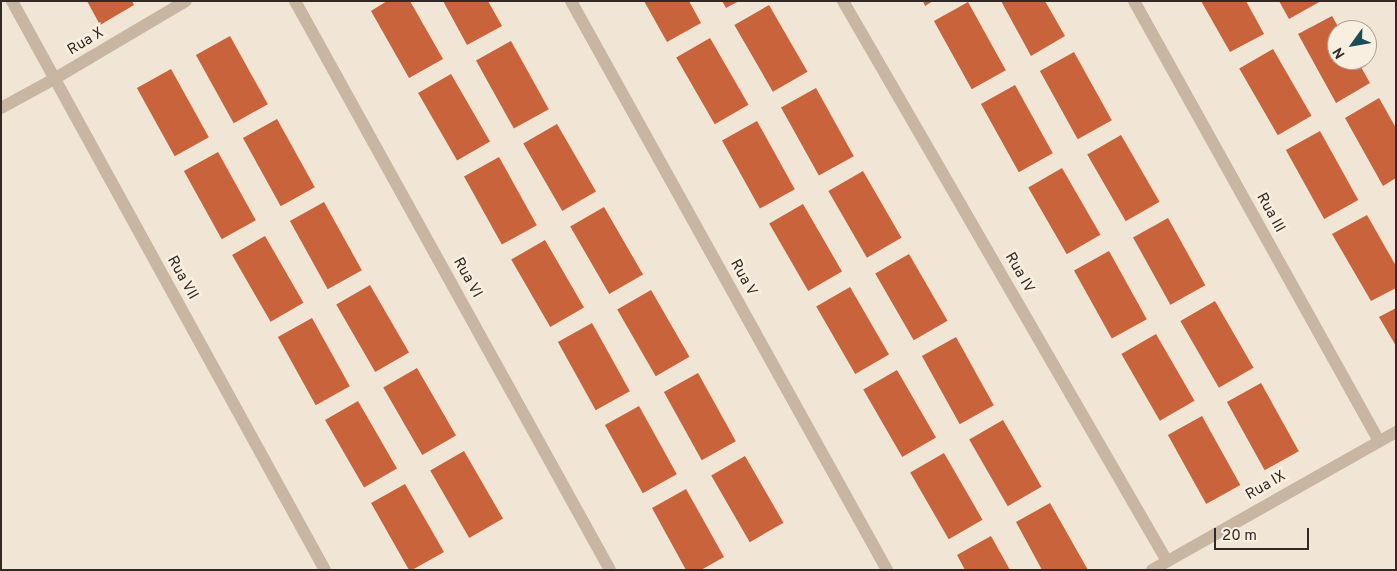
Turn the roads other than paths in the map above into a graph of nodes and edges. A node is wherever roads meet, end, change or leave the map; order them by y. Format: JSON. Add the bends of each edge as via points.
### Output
{"nodes":[{"id":1,"x":12,"y":1,"type":"edge"},
{"id":2,"x":186,"y":1,"type":"edge"},
{"id":3,"x":294,"y":1,"type":"edge"},
{"id":4,"x":571,"y":1,"type":"edge"},
{"id":5,"x":843,"y":1,"type":"edge"},
{"id":6,"x":1134,"y":1,"type":"edge"},
{"id":7,"x":54,"y":80,"type":"junction"},
{"id":8,"x":1,"y":108,"type":"edge"},
{"id":9,"x":1396,"y":432,"type":"edge"},
{"id":10,"x":1378,"y":441,"type":"junction"},
{"id":11,"x":1167,"y":561,"type":"junction"},
{"id":12,"x":325,"y":570,"type":"edge"},
{"id":13,"x":610,"y":570,"type":"edge"},
{"id":14,"x":887,"y":570,"type":"edge"},
{"id":15,"x":1152,"y":570,"type":"edge"}],
"edges":[{"from":1,"to":7,"type":"street","name":"Rua VII"},
{"from":2,"to":7,"type":"street","name":"Rua X"},
{"from":3,"to":13,"type":"street","name":"Rua VI"},
{"from":4,"to":14,"type":"street","name":"Rua V"},
{"from":5,"to":11,"type":"street","name":"Rua IV"},
{"from":6,"to":10,"type":"street","name":"Rua III"},
{"from":7,"to":8,"type":"street","name":"Rua X"},
{"from":7,"to":12,"type":"street","name":"Rua VII"},
{"from":9,"to":10,"type":"street","name":"Rua IX"},
{"from":10,"to":11,"type":"street","name":"Rua IX"},
{"from":11,"to":15,"type":"street","name":"Rua IX"}]}
